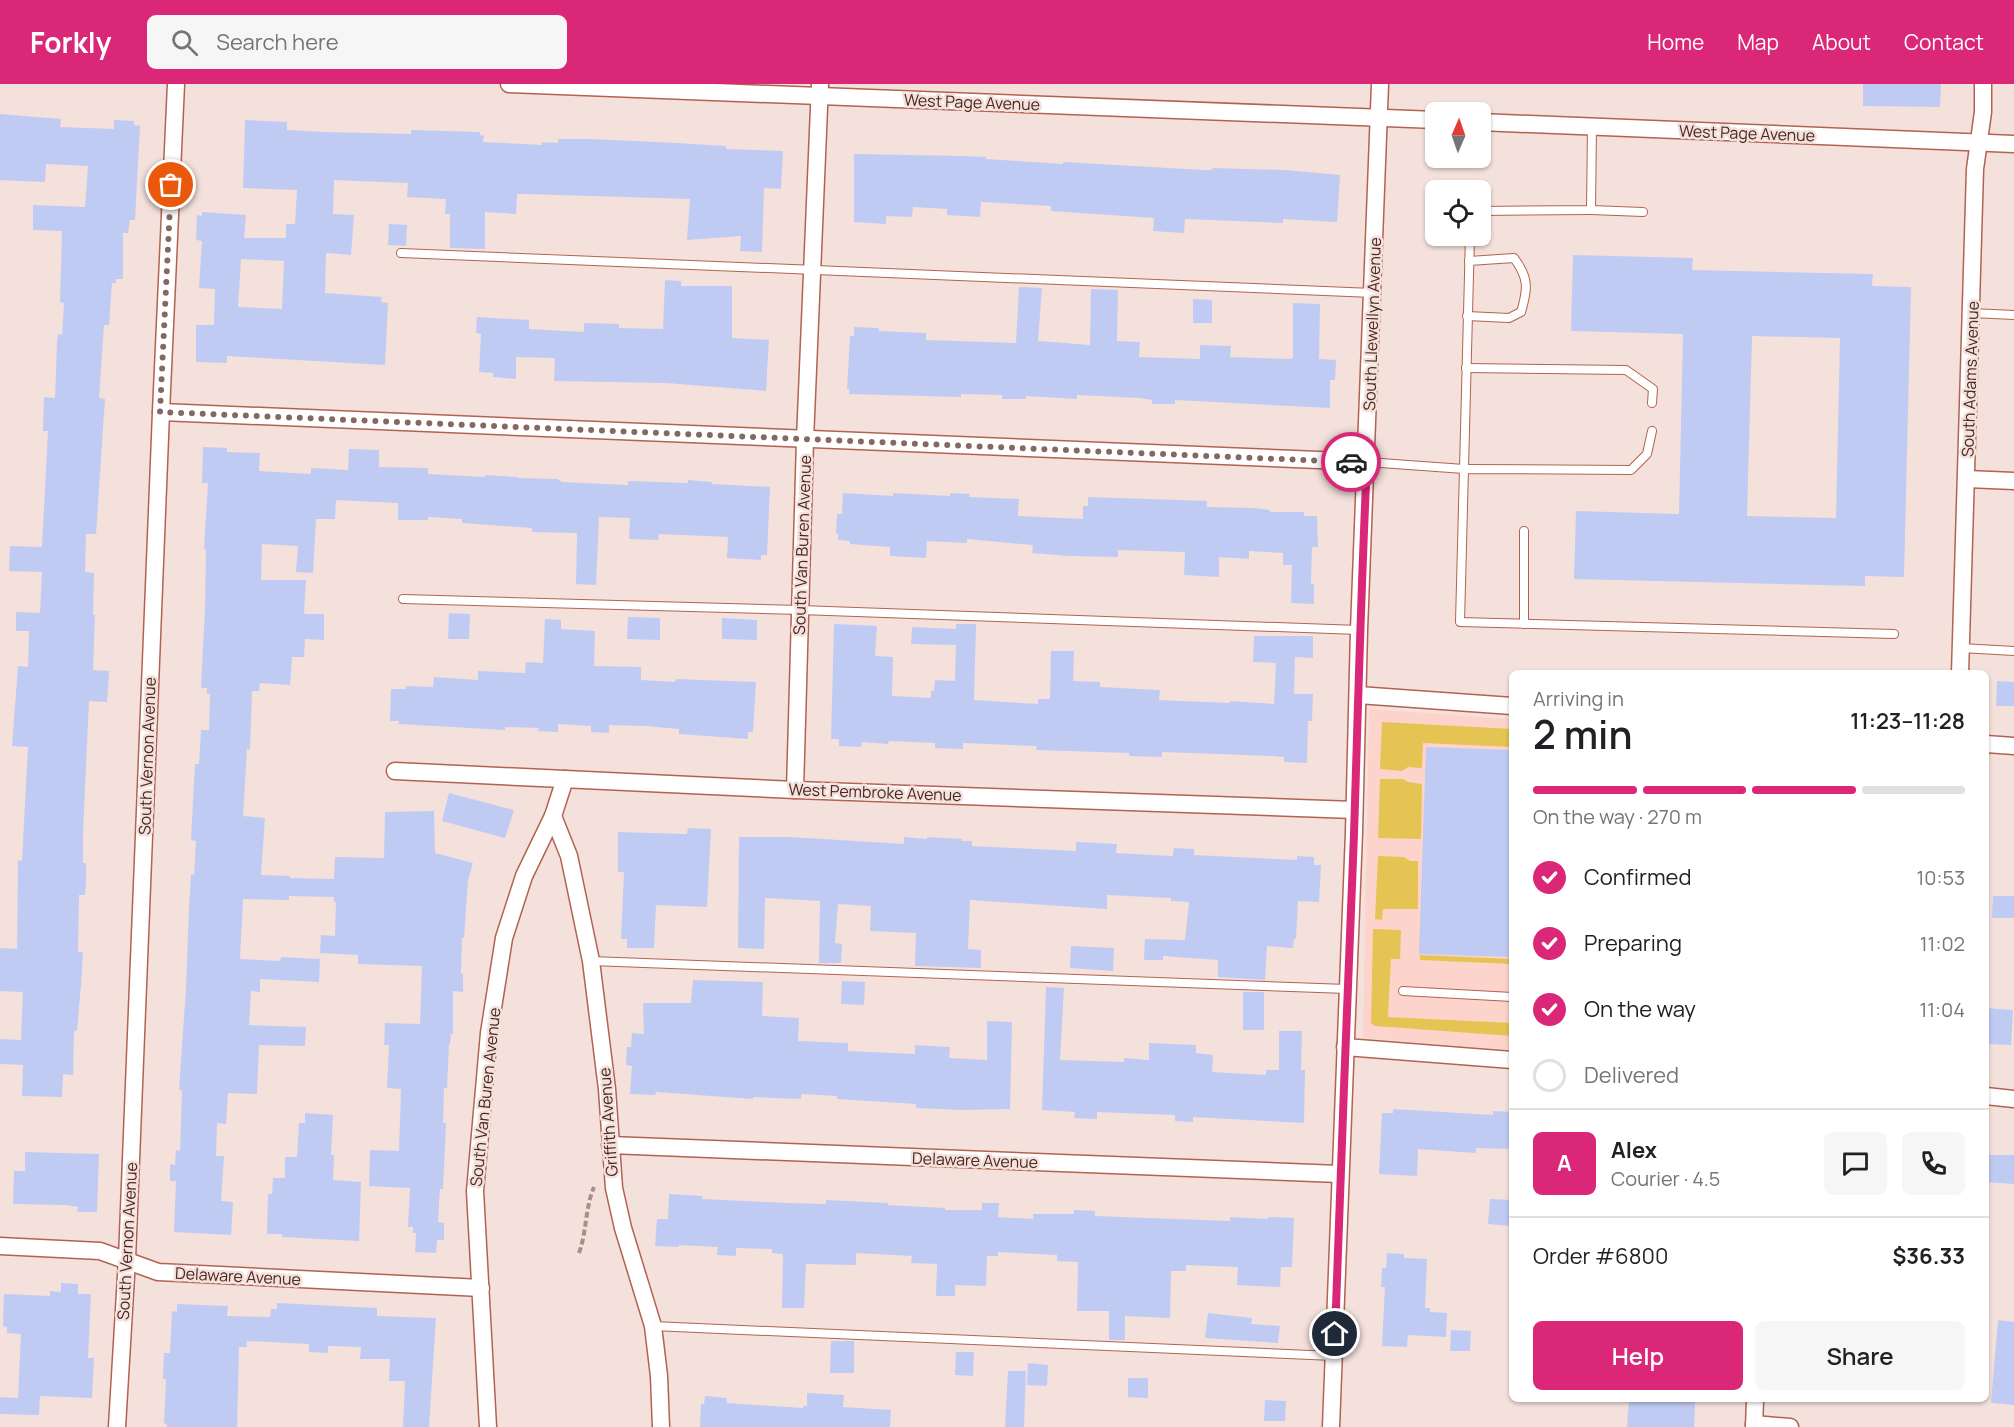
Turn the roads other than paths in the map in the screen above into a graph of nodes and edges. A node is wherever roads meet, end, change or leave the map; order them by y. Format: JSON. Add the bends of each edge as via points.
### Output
{"nodes":[{"id":1,"x":176,"y":84,"type":"edge"},
{"id":2,"x":509,"y":84,"type":"edge"},
{"id":3,"x":1380,"y":84,"type":"edge"},
{"id":4,"x":1983,"y":84,"type":"edge"},
{"id":5,"x":819,"y":90,"type":"edge"},
{"id":6,"x":1379,"y":118,"type":"junction"},
{"id":7,"x":1425,"y":120,"type":"edge"},
{"id":8,"x":1491,"y":122,"type":"edge"},
{"id":9,"x":1592,"y":126,"type":"junction"},
{"id":10,"x":1980,"y":143,"type":"junction"},
{"id":11,"x":2014,"y":144,"type":"edge"},
{"id":12,"x":1491,"y":210,"type":"edge"},
{"id":13,"x":1591,"y":210,"type":"junction"},
{"id":14,"x":1643,"y":212,"type":"dead end"},
{"id":15,"x":1470,"y":246,"type":"edge"},
{"id":16,"x":401,"y":254,"type":"dead end"},
{"id":17,"x":1469,"y":261,"type":"junction"},
{"id":18,"x":812,"y":270,"type":"junction"},
{"id":19,"x":1373,"y":293,"type":"junction"},
{"id":20,"x":1972,"y":313,"type":"junction"},
{"id":21,"x":2014,"y":315,"type":"edge"},
{"id":22,"x":1467,"y":316,"type":"junction"},
{"id":23,"x":1466,"y":368,"type":"junction"},
{"id":24,"x":1652,"y":403,"type":"dead end"},
{"id":25,"x":160,"y":412,"type":"junction"},
{"id":26,"x":1652,"y":431,"type":"dead end"},
{"id":27,"x":805,"y":440,"type":"junction"},
{"id":28,"x":1367,"y":462,"type":"junction"},
{"id":29,"x":1464,"y":469,"type":"junction"},
{"id":30,"x":1967,"y":479,"type":"junction"},
{"id":31,"x":2014,"y":481,"type":"edge"},
{"id":32,"x":1524,"y":531,"type":"dead end"},
{"id":33,"x":403,"y":599,"type":"dead end"},
{"id":34,"x":800,"y":610,"type":"junction"},
{"id":35,"x":1524,"y":624,"type":"junction"},
{"id":36,"x":1359,"y":630,"type":"junction"},
{"id":37,"x":1894,"y":634,"type":"dead end"},
{"id":38,"x":1961,"y":648,"type":"junction"},
{"id":39,"x":2014,"y":651,"type":"edge"},
{"id":40,"x":1960,"y":670,"type":"edge"},
{"id":41,"x":1358,"y":695,"type":"junction"},
{"id":42,"x":1509,"y":706,"type":"edge"},
{"id":43,"x":1989,"y":744,"type":"edge"},
{"id":44,"x":2014,"y":746,"type":"edge"},
{"id":45,"x":395,"y":771,"type":"dead end"},
{"id":46,"x":565,"y":779,"type":"junction"},
{"id":47,"x":795,"y":790,"type":"junction"},
{"id":48,"x":1354,"y":810,"type":"junction"},
{"id":49,"x":553,"y":816,"type":"junction"},
{"id":50,"x":591,"y":961,"type":"junction"},
{"id":51,"x":1347,"y":989,"type":"junction"},
{"id":52,"x":1403,"y":991,"type":"dead end"},
{"id":53,"x":1509,"y":997,"type":"edge"},
{"id":54,"x":1345,"y":1047,"type":"junction"},
{"id":55,"x":1509,"y":1060,"type":"edge"},
{"id":56,"x":1989,"y":1096,"type":"edge"},
{"id":57,"x":2014,"y":1099,"type":"edge"},
{"id":58,"x":610,"y":1145,"type":"junction"},
{"id":59,"x":1339,"y":1174,"type":"junction"},
{"id":60,"x":0,"y":1246,"type":"edge"},
{"id":61,"x":127,"y":1259,"type":"junction"},
{"id":62,"x":481,"y":1288,"type":"junction"},
{"id":63,"x":653,"y":1326,"type":"junction"},
{"id":64,"x":1334,"y":1356,"type":"junction"},
{"id":65,"x":1755,"y":1402,"type":"edge"},
{"id":66,"x":1754,"y":1425,"type":"edge"},
{"id":67,"x":117,"y":1427,"type":"edge"},
{"id":68,"x":488,"y":1427,"type":"edge"},
{"id":69,"x":661,"y":1427,"type":"edge"},
{"id":70,"x":1331,"y":1427,"type":"edge"},
{"id":71,"x":1790,"y":1427,"type":"edge"}],
"edges":[{"from":1,"to":25,"type":"street","name":"South Vernon Avenue"},
{"from":2,"to":5,"type":"street","name":"West Page Avenue"},
{"from":3,"to":6,"type":"street","name":"South Llewellyn Avenue"},
{"from":4,"to":10,"type":"street","name":"South Adams Avenue"},
{"from":5,"to":6,"type":"street","name":"West Page Avenue"},
{"from":5,"to":18,"type":"street","name":"South Van Buren Avenue"},
{"from":6,"to":7,"type":"street","name":"West Page Avenue"},
{"from":6,"to":19,"type":"street","name":"South Llewellyn Avenue"},
{"from":8,"to":9,"type":"street","name":"West Page Avenue"},
{"from":9,"to":10,"type":"street","name":"West Page Avenue"},
{"from":9,"to":13,"type":"lane"},
{"from":10,"to":11,"type":"street","name":"West Page Avenue"},
{"from":10,"to":20,"type":"street","name":"South Adams Avenue","via":[[1975,169]]},
{"from":12,"to":13,"type":"lane"},
{"from":13,"to":14,"type":"lane"},
{"from":15,"to":17,"type":"lane"},
{"from":16,"to":18,"type":"lane"},
{"from":17,"to":22,"type":"lane"},
{"from":17,"to":22,"type":"lane","via":[[1514,258],[1524,272],[1527,294],[1521,312],[1509,318]]},
{"from":18,"to":19,"type":"lane"},
{"from":18,"to":27,"type":"street","name":"South Van Buren Avenue"},
{"from":19,"to":28,"type":"street","name":"South Llewellyn Avenue"},
{"from":20,"to":21,"type":"lane"},
{"from":20,"to":30,"type":"street","name":"South Adams Avenue"},
{"from":22,"to":23,"type":"lane"},
{"from":23,"to":24,"type":"lane","via":[[1626,370],[1653,389]]},
{"from":23,"to":29,"type":"lane"},
{"from":25,"to":27,"type":"street"},
{"from":25,"to":61,"type":"street","name":"South Vernon Avenue"},
{"from":26,"to":29,"type":"lane","via":[[1647,454],[1631,470]]},
{"from":27,"to":28,"type":"street"},
{"from":27,"to":34,"type":"street","name":"South Van Buren Avenue"},
{"from":28,"to":29,"type":"lane"},
{"from":28,"to":36,"type":"street","name":"South Llewellyn Avenue"},
{"from":29,"to":35,"type":"lane","via":[[1460,622]]},
{"from":30,"to":31,"type":"street"},
{"from":30,"to":38,"type":"street","name":"South Adams Avenue"},
{"from":32,"to":35,"type":"lane"},
{"from":33,"to":34,"type":"lane"},
{"from":34,"to":36,"type":"lane"},
{"from":34,"to":47,"type":"street","name":"South Van Buren Avenue"},
{"from":35,"to":37,"type":"lane"},
{"from":36,"to":41,"type":"street","name":"South Llewellyn Avenue"},
{"from":38,"to":39,"type":"lane"},
{"from":38,"to":40,"type":"street","name":"South Adams Avenue"},
{"from":41,"to":42,"type":"street"},
{"from":41,"to":48,"type":"street","name":"South Llewellyn Avenue"},
{"from":43,"to":44,"type":"street"},
{"from":45,"to":46,"type":"street","name":"West Pembroke Avenue"},
{"from":46,"to":47,"type":"street","name":"West Pembroke Avenue"},
{"from":46,"to":49,"type":"street","name":"South Van Buren Avenue"},
{"from":47,"to":48,"type":"street","name":"West Pembroke Avenue"},
{"from":48,"to":51,"type":"street","name":"South Llewellyn Avenue"},
{"from":49,"to":50,"type":"street","name":"Griffith Avenue","via":[[569,856]]},
{"from":49,"to":62,"type":"street","name":"South Van Buren Avenue","via":[[524,876],[504,938],[489,1033],[475,1191]]},
{"from":50,"to":51,"type":"lane"},
{"from":50,"to":58,"type":"street","name":"Griffith Avenue"},
{"from":51,"to":54,"type":"street","name":"South Llewellyn Avenue"},
{"from":52,"to":53,"type":"lane"},
{"from":54,"to":55,"type":"street"},
{"from":54,"to":59,"type":"street","name":"South Llewellyn Avenue"},
{"from":56,"to":57,"type":"street"},
{"from":58,"to":59,"type":"street","name":"Delaware Avenue"},
{"from":58,"to":63,"type":"street","name":"Griffith Avenue","via":[[623,1228]]},
{"from":59,"to":64,"type":"street","name":"South Llewellyn Avenue"},
{"from":60,"to":61,"type":"street","name":"Delaware Avenue","via":[[100,1251]]},
{"from":61,"to":62,"type":"street","name":"Delaware Avenue","via":[[158,1272]]},
{"from":61,"to":67,"type":"street","name":"South Vernon Avenue"},
{"from":62,"to":68,"type":"street","name":"South Van Buren Avenue"},
{"from":63,"to":64,"type":"lane"},
{"from":63,"to":69,"type":"street","name":"Griffith Avenue"},
{"from":64,"to":70,"type":"street","name":"South Llewellyn Avenue"},
{"from":65,"to":66,"type":"street"},
{"from":66,"to":71,"type":"street"}]}
